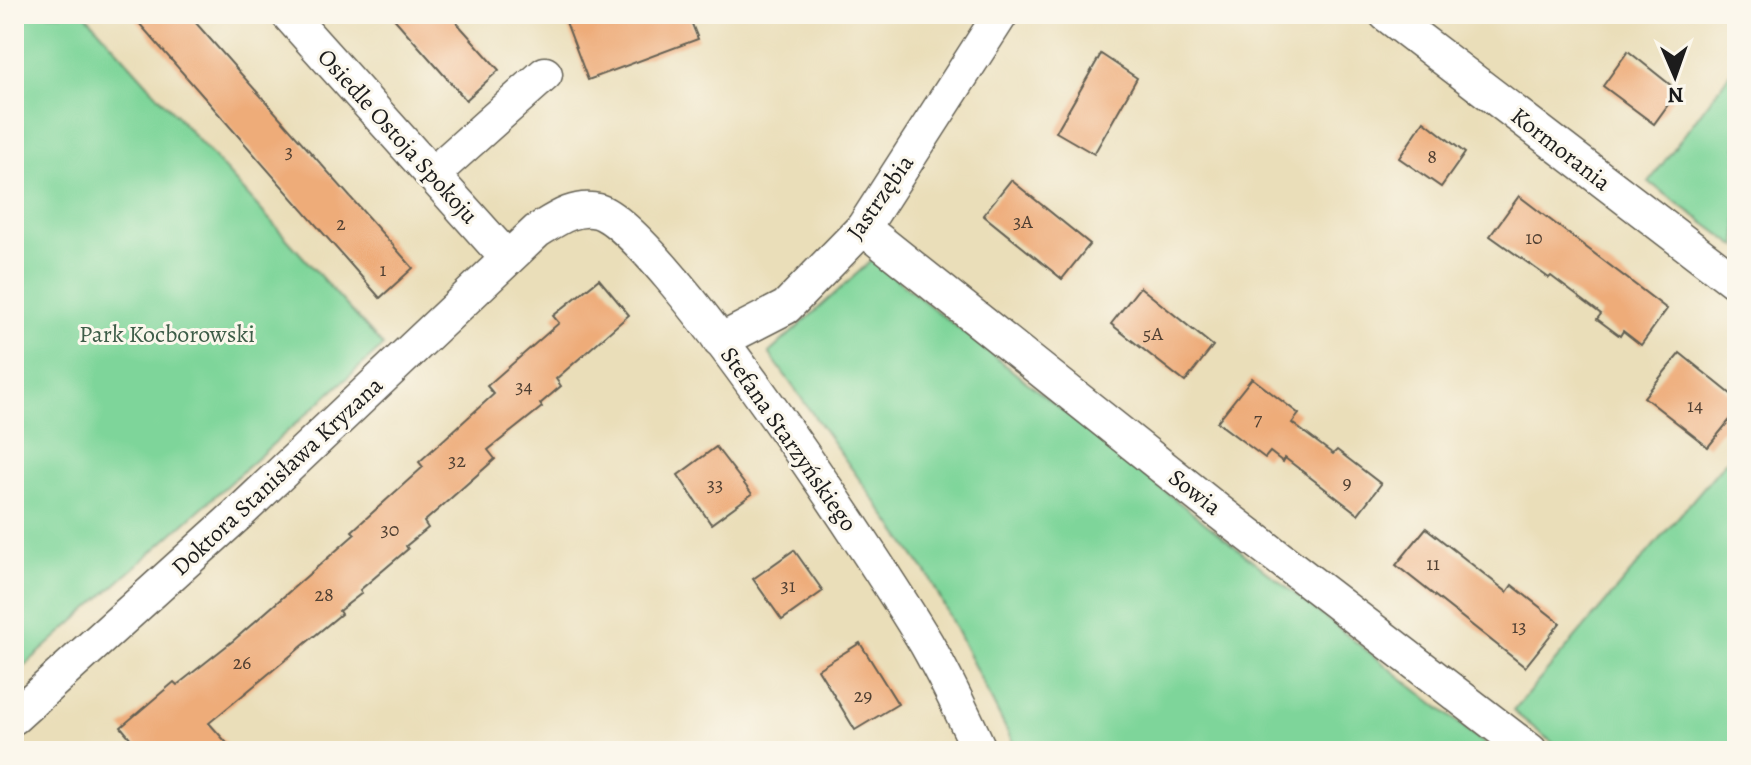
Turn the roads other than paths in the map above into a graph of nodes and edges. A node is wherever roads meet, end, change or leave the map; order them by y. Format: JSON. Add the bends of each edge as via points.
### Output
{"nodes":[{"id":1,"x":288,"y":14,"type":"edge"},
{"id":2,"x":1001,"y":14,"type":"edge"},
{"id":3,"x":1386,"y":14,"type":"edge"},
{"id":4,"x":545,"y":74,"type":"dead end"},
{"id":5,"x":433,"y":174,"type":"junction"},
{"id":6,"x":863,"y":228,"type":"junction"},
{"id":7,"x":537,"y":231,"type":"joint"},
{"id":8,"x":507,"y":258,"type":"junction"},
{"id":9,"x":1737,"y":283,"type":"edge"},
{"id":10,"x":720,"y":341,"type":"junction"},
{"id":11,"x":14,"y":717,"type":"edge"},
{"id":12,"x":980,"y":751,"type":"edge"},
{"id":13,"x":1530,"y":751,"type":"edge"}],
"edges":[{"from":1,"to":5,"type":"street","name":"Osiedle Ostoja Spokoju"},
{"from":2,"to":6,"type":"street","name":"Jastrzębia"},
{"from":3,"to":9,"type":"street","name":"Kormorania"},
{"from":4,"to":5,"type":"street"},
{"from":5,"to":8,"type":"street","name":"Osiedle Ostoja Spokoju"},
{"from":6,"to":10,"type":"street","name":"Jastrzębia","via":[[786,307]]},
{"from":6,"to":13,"type":"street","name":"Sowia"},
{"from":7,"to":8,"type":"street","name":"Doktora Stanisława Kryzana"},
{"from":7,"to":10,"type":"street","name":"Stefana Starzyńskiego","via":[[569,212],[597,211],[623,225]]},
{"from":8,"to":11,"type":"street","name":"Doktora Stanisława Kryzana","via":[[247,506]]},
{"from":10,"to":12,"type":"street","name":"Stefana Starzyńskiego","via":[[886,578],[955,696]]}]}
